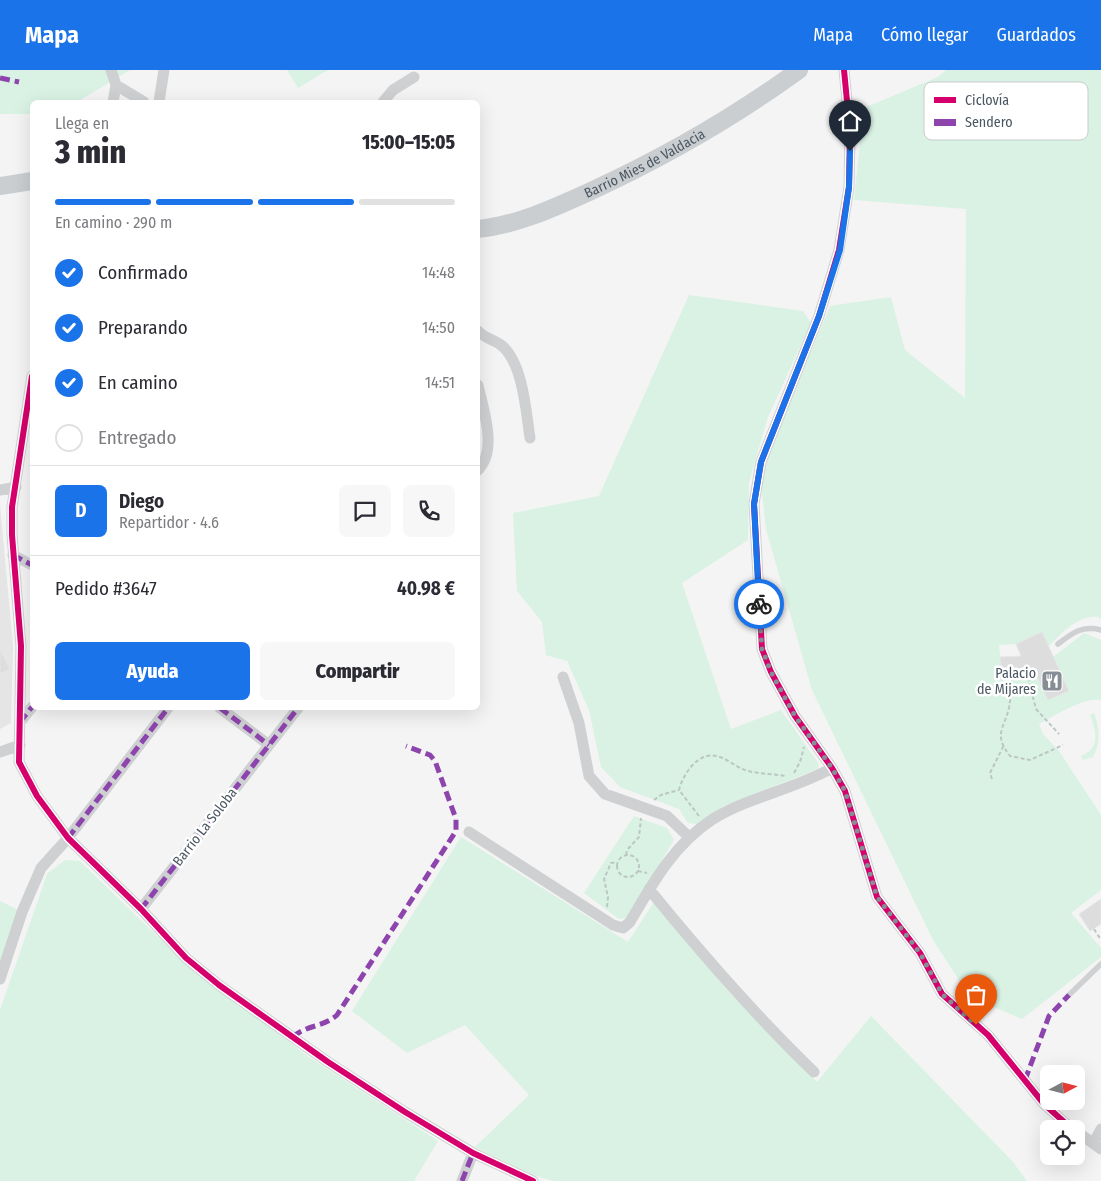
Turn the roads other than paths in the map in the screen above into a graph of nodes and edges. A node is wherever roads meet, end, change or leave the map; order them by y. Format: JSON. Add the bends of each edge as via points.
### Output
{"nodes":[{"id":1,"x":111,"y":70,"type":"edge"},
{"id":2,"x":164,"y":70,"type":"edge"},
{"id":3,"x":800,"y":70,"type":"edge"},
{"id":4,"x":844,"y":70,"type":"edge"},
{"id":5,"x":414,"y":77,"type":"dead end"},
{"id":6,"x":116,"y":86,"type":"junction"},
{"id":7,"x":114,"y":100,"type":"edge"},
{"id":8,"x":140,"y":100,"type":"edge"},
{"id":9,"x":158,"y":100,"type":"edge"},
{"id":10,"x":385,"y":100,"type":"edge"},
{"id":11,"x":30,"y":181,"type":"edge"},
{"id":12,"x":0,"y":186,"type":"edge"},
{"id":13,"x":480,"y":229,"type":"edge"},
{"id":14,"x":480,"y":337,"type":"edge"},
{"id":15,"x":30,"y":390,"type":"edge"},
{"id":16,"x":480,"y":396,"type":"edge"},
{"id":17,"x":530,"y":438,"type":"dead end"},
{"id":18,"x":480,"y":468,"type":"edge"},
{"id":19,"x":16,"y":487,"type":"junction"},
{"id":20,"x":0,"y":490,"type":"edge"},
{"id":21,"x":13,"y":555,"type":"junction"},
{"id":22,"x":30,"y":564,"type":"edge"},
{"id":23,"x":1101,"y":630,"type":"edge"},
{"id":24,"x":1058,"y":644,"type":"dead end"},
{"id":25,"x":563,"y":677,"type":"dead end"},
{"id":26,"x":30,"y":710,"type":"edge"},
{"id":27,"x":166,"y":710,"type":"edge"},
{"id":28,"x":223,"y":710,"type":"edge"},
{"id":29,"x":296,"y":710,"type":"edge"},
{"id":30,"x":20,"y":722,"type":"junction"},
{"id":31,"x":20,"y":745,"type":"junction"},
{"id":32,"x":269,"y":745,"type":"junction"},
{"id":33,"x":0,"y":752,"type":"edge"},
{"id":34,"x":832,"y":768,"type":"junction"},
{"id":35,"x":469,"y":832,"type":"dead end"},
{"id":36,"x":689,"y":837,"type":"junction"},
{"id":37,"x":68,"y":838,"type":"junction"},
{"id":38,"x":650,"y":889,"type":"junction"},
{"id":39,"x":141,"y":909,"type":"junction"},
{"id":40,"x":1101,"y":964,"type":"edge"},
{"id":41,"x":0,"y":979,"type":"edge"},
{"id":42,"x":1069,"y":995,"type":"dead end"},
{"id":43,"x":814,"y":1072,"type":"dead end"},
{"id":44,"x":1062,"y":1120,"type":"edge"},
{"id":45,"x":1101,"y":1129,"type":"edge"},
{"id":46,"x":1085,"y":1137,"type":"edge"},
{"id":47,"x":1098,"y":1145,"type":"edge"},
{"id":48,"x":473,"y":1153,"type":"junction"},
{"id":49,"x":462,"y":1181,"type":"edge"},
{"id":50,"x":533,"y":1181,"type":"edge"}],
"edges":[{"from":1,"to":6,"type":"street"},
{"from":2,"to":9,"type":"street"},
{"from":3,"to":13,"type":"main road","name":"Barrio Mies de Valdacia","via":[[709,130],[638,170],[526,218]]},
{"from":4,"to":34,"type":"street","via":[[850,132],[849,178],[840,250],[819,316],[761,462],[754,504],[762,649],[795,716]]},
{"from":5,"to":10,"type":"street"},
{"from":6,"to":7,"type":"street"},
{"from":6,"to":8,"type":"street"},
{"from":11,"to":12,"type":"main road"},
{"from":14,"to":17,"type":"street","via":[[501,346],[514,362]]},
{"from":15,"to":19,"type":"street"},
{"from":16,"to":18,"type":"street","via":[[487,454]]},
{"from":19,"to":20,"type":"street"},
{"from":19,"to":21,"type":"street","via":[[12,507]]},
{"from":21,"to":22,"type":"street"},
{"from":21,"to":30,"type":"street","via":[[21,646]]},
{"from":23,"to":24,"type":"lane","via":[[1081,628]]},
{"from":25,"to":36,"type":"street","via":[[579,723],[589,776],[605,794],[667,816]]},
{"from":26,"to":30,"type":"street"},
{"from":27,"to":37,"type":"street"},
{"from":28,"to":32,"type":"street"},
{"from":29,"to":32,"type":"street","name":"Barrio La Soloba"},
{"from":30,"to":31,"type":"street"},
{"from":31,"to":33,"type":"street"},
{"from":31,"to":37,"type":"street","via":[[22,768],[37,796]]},
{"from":32,"to":39,"type":"street","name":"Barrio La Soloba"},
{"from":34,"to":36,"type":"street","via":[[726,813]]},
{"from":34,"to":44,"type":"street","via":[[845,791],[877,897],[920,953],[942,994],[988,1035],[1044,1104]]},
{"from":35,"to":38,"type":"street","via":[[620,928],[627,926]]},
{"from":36,"to":38,"type":"street"},
{"from":37,"to":39,"type":"street"},
{"from":37,"to":41,"type":"street","via":[[41,868],[22,912]]},
{"from":38,"to":43,"type":"street","via":[[768,1027]]},
{"from":39,"to":48,"type":"street","via":[[186,958],[218,985],[328,1062]]},
{"from":40,"to":42,"type":"lane"},
{"from":45,"to":47,"type":"street"},
{"from":46,"to":47,"type":"street"},
{"from":48,"to":49,"type":"street"},
{"from":48,"to":50,"type":"street"}]}
